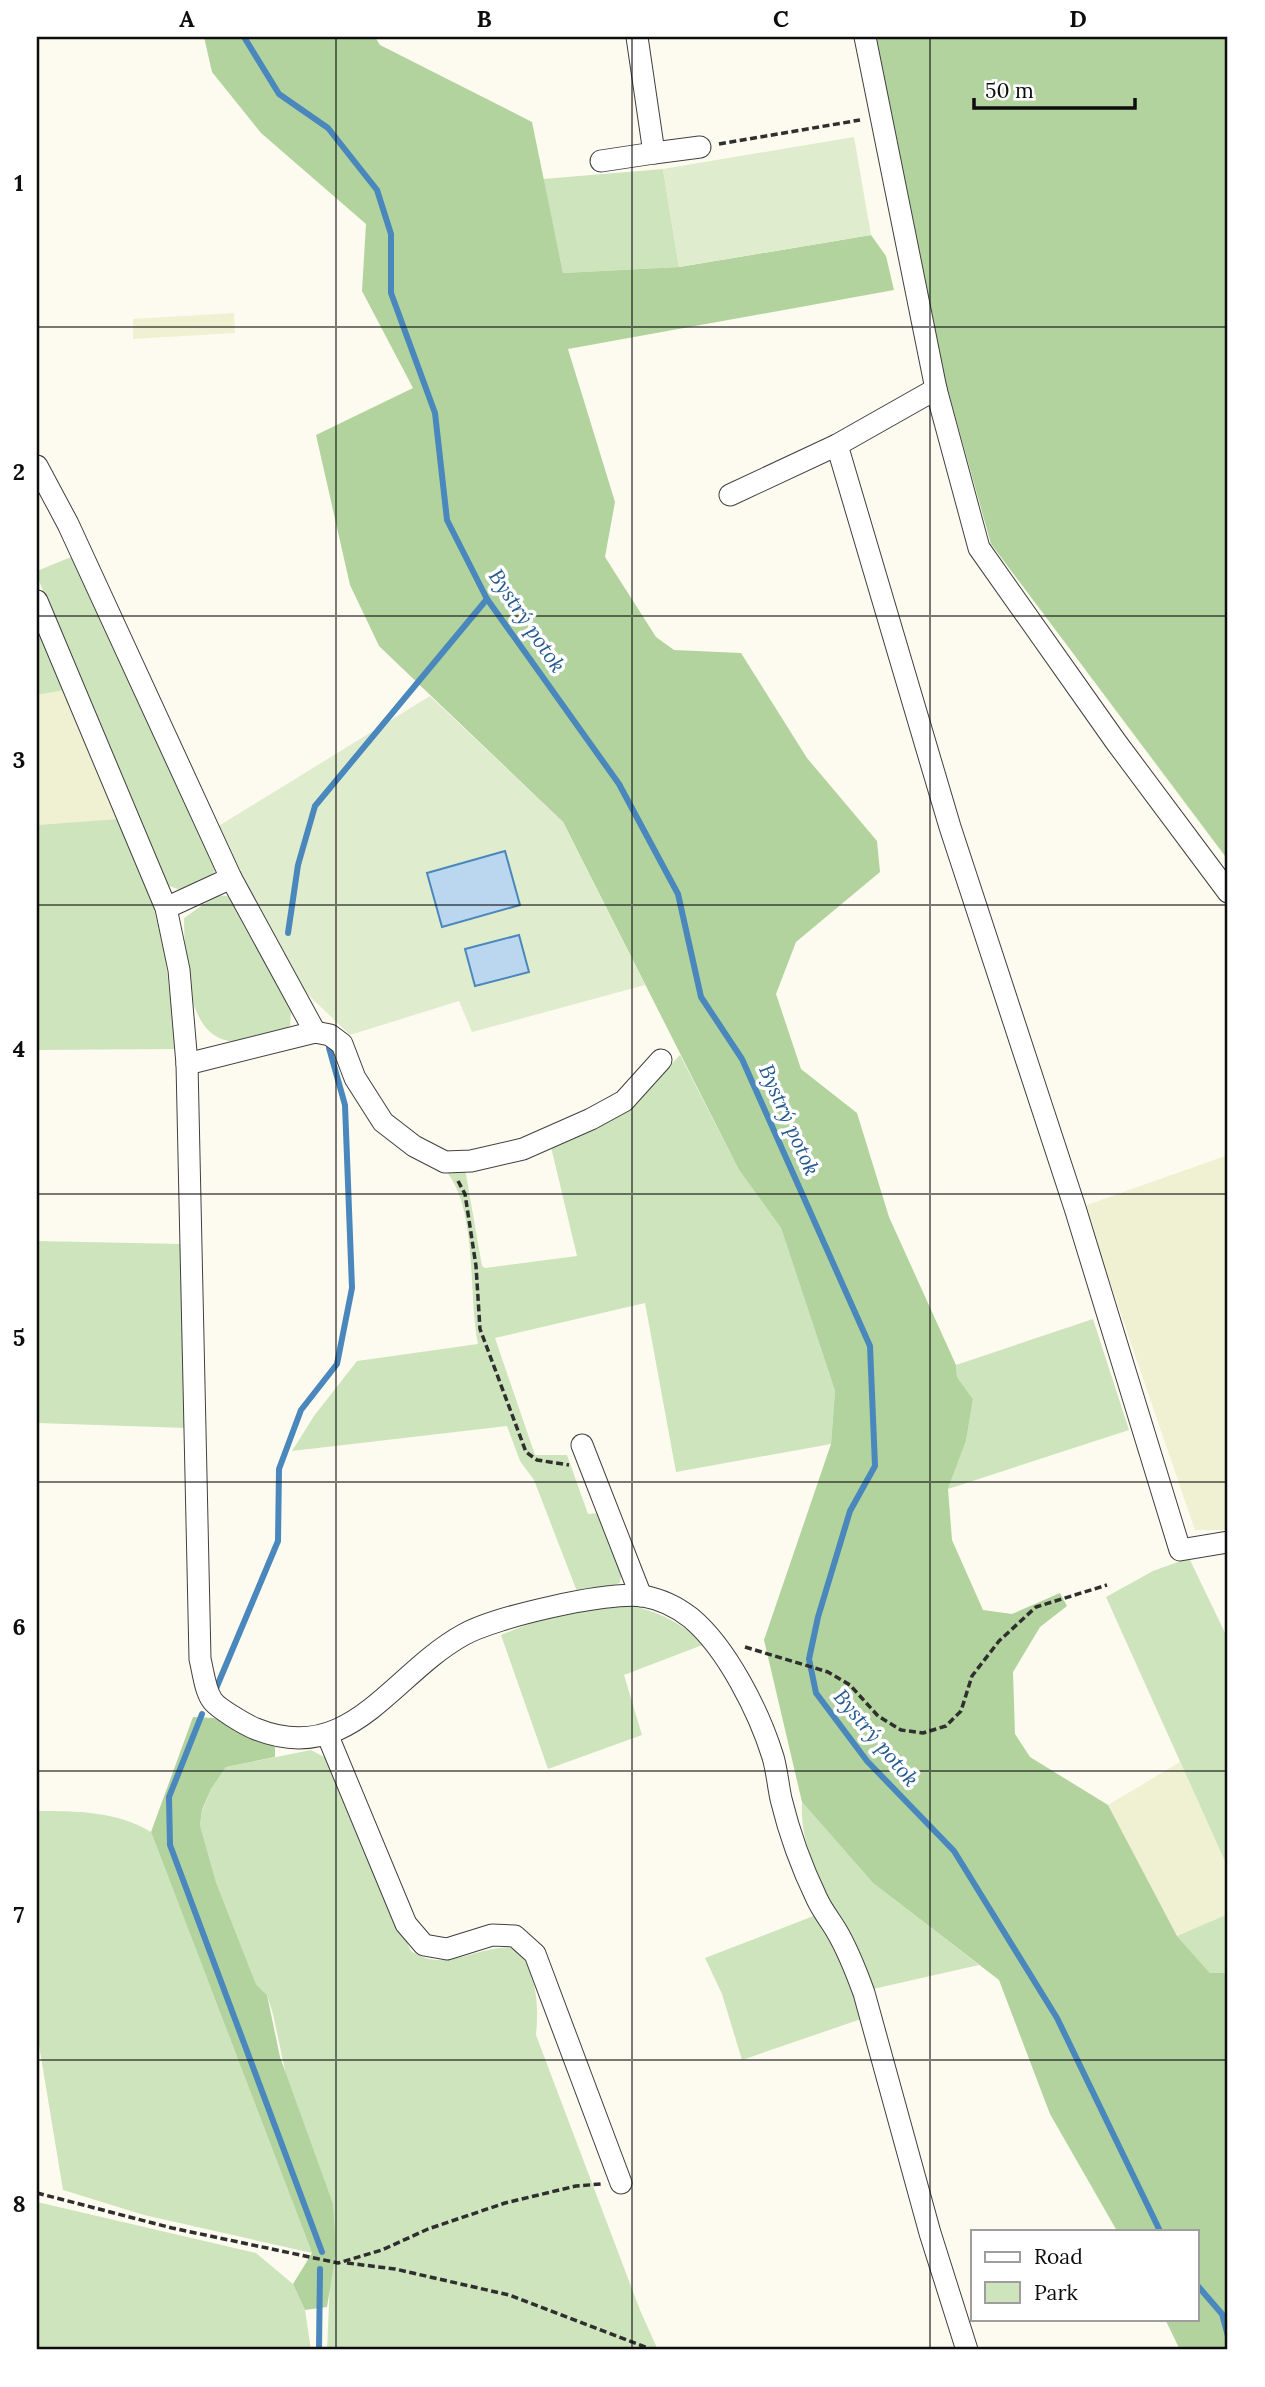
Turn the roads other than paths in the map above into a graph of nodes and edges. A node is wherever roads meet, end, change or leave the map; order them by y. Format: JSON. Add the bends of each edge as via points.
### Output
{"nodes":[{"id":1,"x":637,"y":37,"type":"edge"},
{"id":2,"x":865,"y":37,"type":"edge"},
{"id":3,"x":700,"y":147,"type":"road end"},
{"id":4,"x":654,"y":153,"type":"junction"},
{"id":5,"x":601,"y":161,"type":"dead end"},
{"id":6,"x":936,"y":389,"type":"junction"},
{"id":7,"x":837,"y":445,"type":"junction"},
{"id":8,"x":37,"y":466,"type":"edge"},
{"id":9,"x":730,"y":495,"type":"dead end"},
{"id":10,"x":37,"y":601,"type":"edge"},
{"id":11,"x":232,"y":878,"type":"junction"},
{"id":12,"x":1228,"y":892,"type":"edge"},
{"id":13,"x":166,"y":908,"type":"junction"},
{"id":14,"x":315,"y":1032,"type":"junction"},
{"id":15,"x":661,"y":1059,"type":"dead end"},
{"id":16,"x":187,"y":1064,"type":"junction"},
{"id":17,"x":582,"y":1445,"type":"dead end"},
{"id":18,"x":1228,"y":1542,"type":"edge"},
{"id":19,"x":641,"y":1596,"type":"junction"},
{"id":20,"x":327,"y":1734,"type":"junction"},
{"id":21,"x":621,"y":2182,"type":"road end"},
{"id":22,"x":967,"y":2350,"type":"edge"}],
"edges":[{"from":1,"to":4,"type":"street"},
{"from":2,"to":6,"type":"street"},
{"from":3,"to":4,"type":"street"},
{"from":4,"to":5,"type":"street"},
{"from":6,"to":7,"type":"street"},
{"from":6,"to":12,"type":"street","via":[[979,548]]},
{"from":7,"to":9,"type":"street"},
{"from":7,"to":18,"type":"street","via":[[950,827],[1180,1550]]},
{"from":8,"to":11,"type":"street"},
{"from":10,"to":13,"type":"street"},
{"from":11,"to":13,"type":"street"},
{"from":11,"to":14,"type":"street"},
{"from":13,"to":16,"type":"street","via":[[179,970]]},
{"from":14,"to":15,"type":"street","via":[[342,1044],[360,1087],[383,1122],[445,1162],[523,1149],[591,1119],[624,1101]]},
{"from":14,"to":16,"type":"street"},
{"from":16,"to":20,"type":"street","via":[[200,1659],[212,1700],[248,1726],[278,1738],[300,1740]]},
{"from":17,"to":19,"type":"street"},
{"from":19,"to":20,"type":"street","via":[[602,1599],[488,1623],[444,1646],[363,1716]]},
{"from":19,"to":22,"type":"street","via":[[665,1602],[710,1635],[760,1726],[817,1899],[850,1956],[864,1993]]},
{"from":20,"to":21,"type":"street","via":[[406,1924],[424,1945],[447,1949],[492,1935],[515,1936],[535,1954]]}]}
